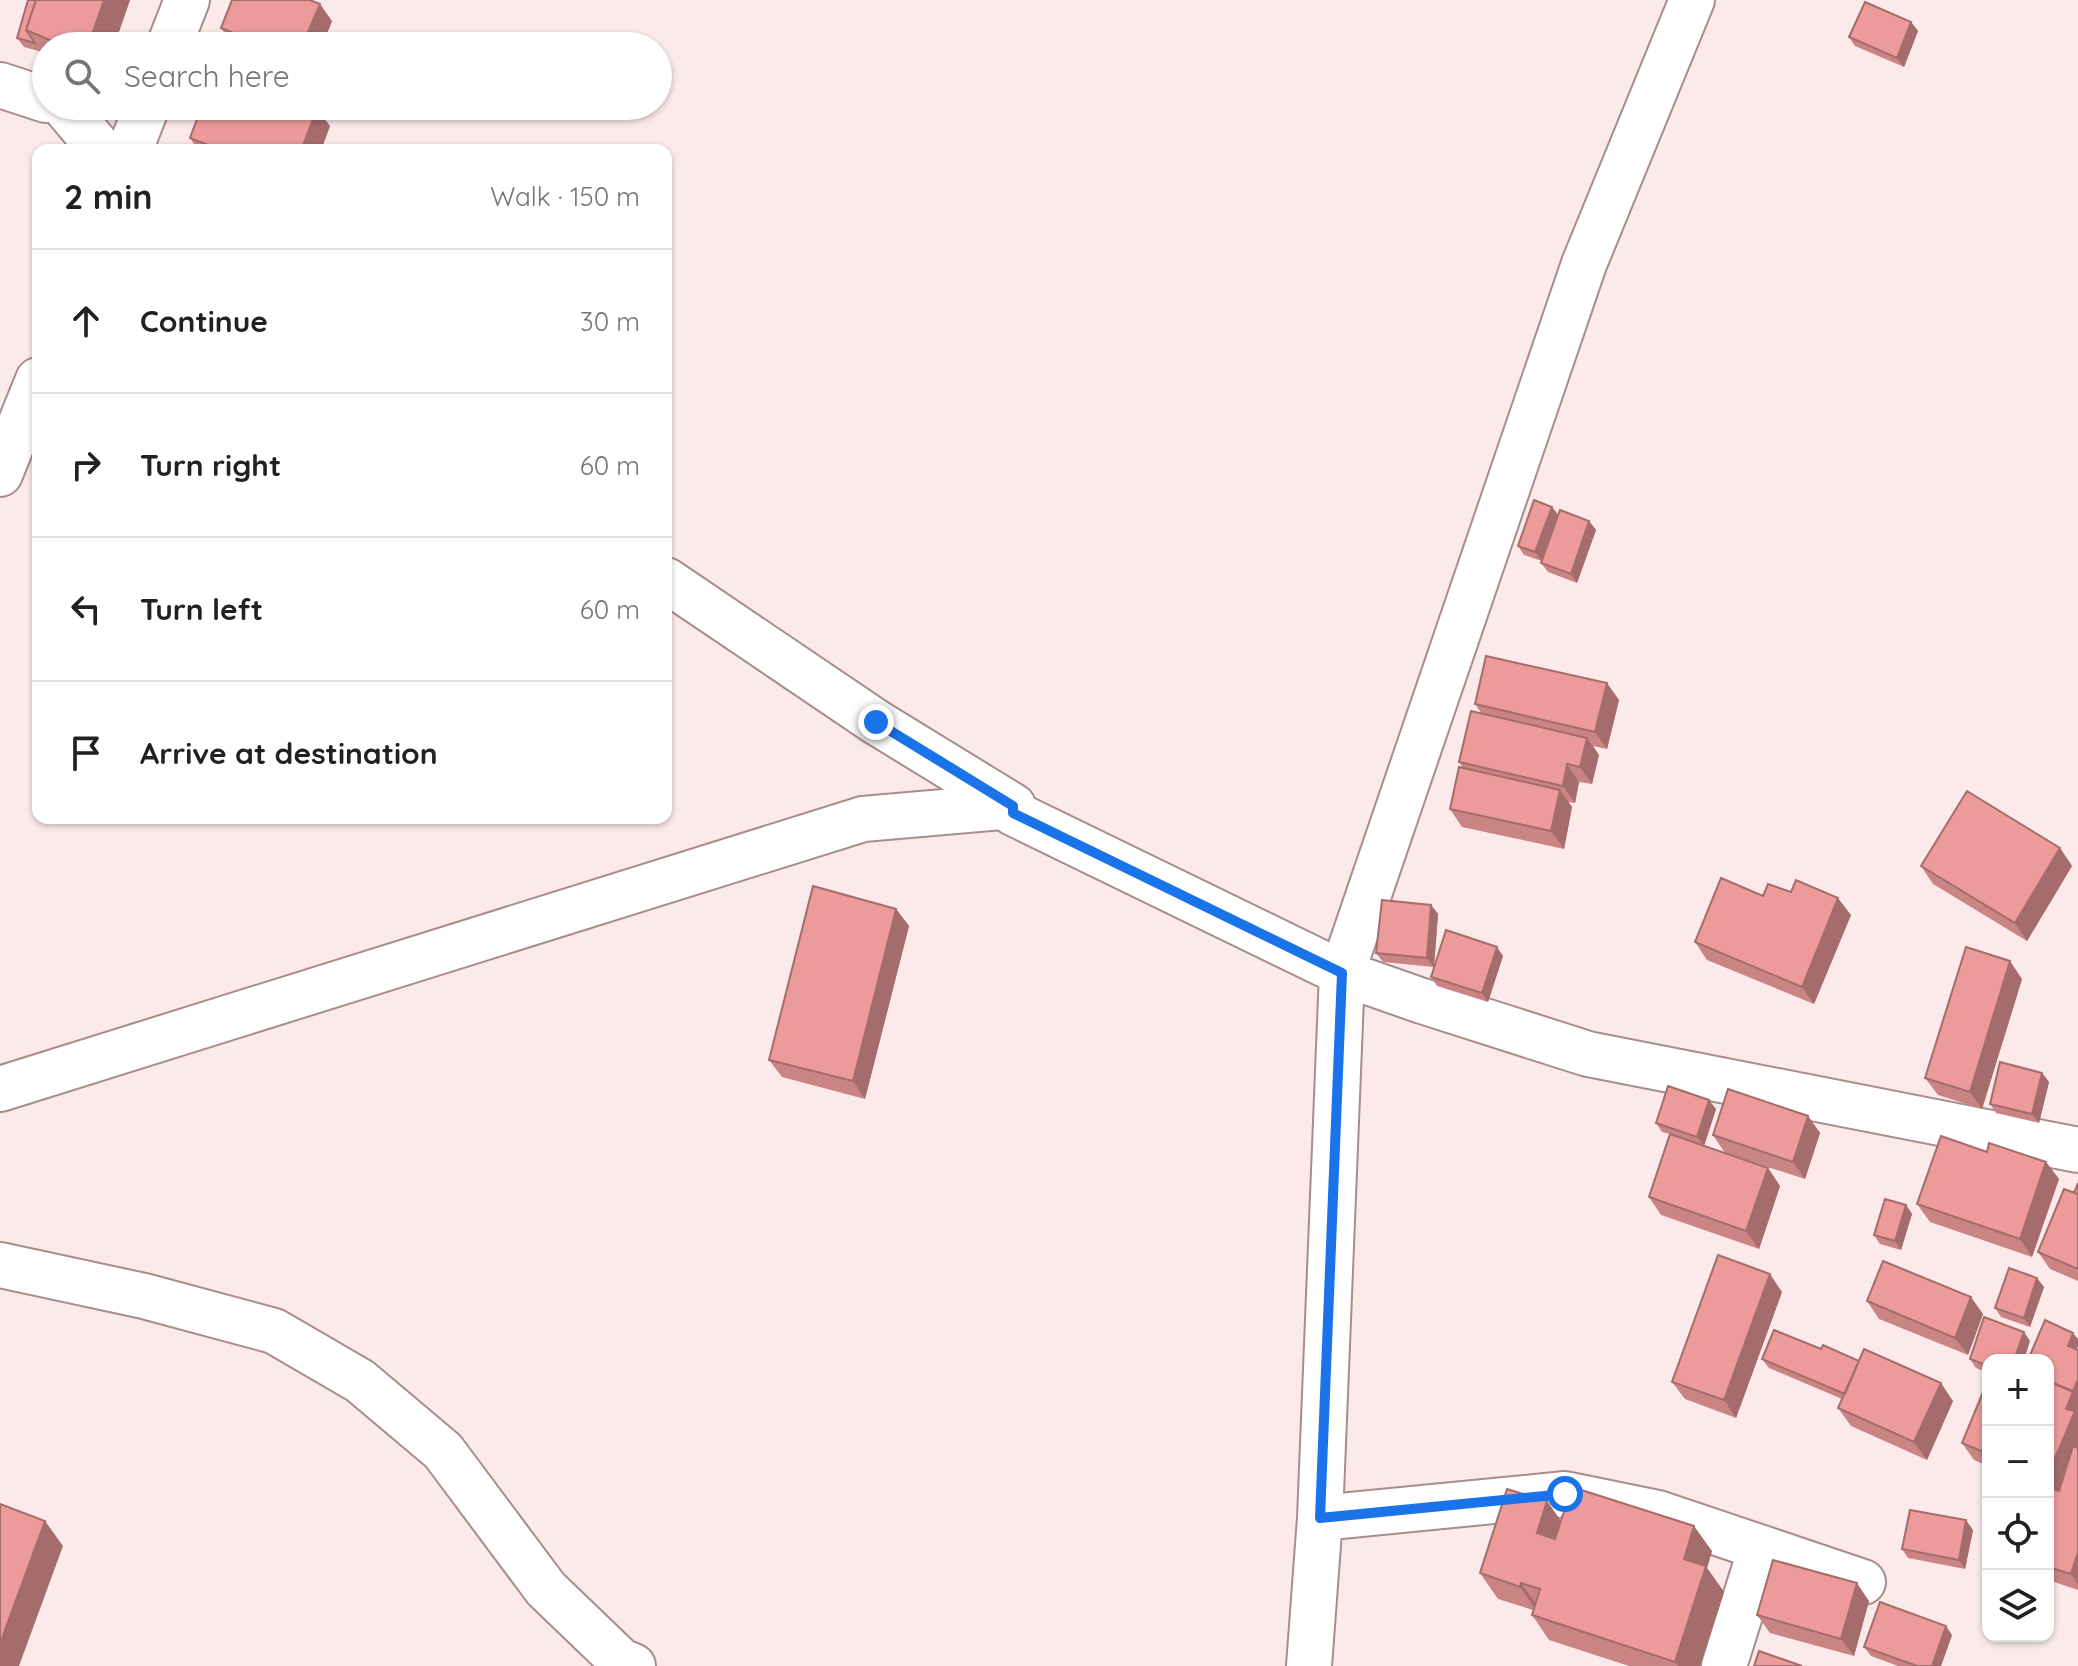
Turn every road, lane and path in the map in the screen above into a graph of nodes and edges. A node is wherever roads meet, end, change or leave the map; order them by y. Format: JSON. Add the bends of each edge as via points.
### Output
{"nodes":[{"id":1,"x":187,"y":0,"type":"edge"},
{"id":2,"x":1692,"y":0,"type":"edge"},
{"id":3,"x":174,"y":32,"type":"edge"},
{"id":4,"x":0,"y":85,"type":"edge"},
{"id":5,"x":32,"y":95,"type":"edge"},
{"id":6,"x":76,"y":120,"type":"edge"},
{"id":7,"x":142,"y":120,"type":"edge"},
{"id":8,"x":96,"y":144,"type":"edge"},
{"id":9,"x":132,"y":144,"type":"edge"},
{"id":10,"x":32,"y":395,"type":"edge"},
{"id":11,"x":0,"y":474,"type":"edge"},
{"id":12,"x":672,"y":584,"type":"edge"},
{"id":13,"x":1013,"y":806,"type":"junction"},
{"id":14,"x":1342,"y":973,"type":"junction"},
{"id":15,"x":0,"y":1089,"type":"edge"},
{"id":16,"x":2078,"y":1150,"type":"edge"},
{"id":17,"x":0,"y":1265,"type":"edge"},
{"id":18,"x":1320,"y":1518,"type":"junction"},
{"id":19,"x":1761,"y":1548,"type":"junction"},
{"id":20,"x":1863,"y":1582,"type":"dead end"},
{"id":21,"x":633,"y":1666,"type":"edge"},
{"id":22,"x":1309,"y":1666,"type":"edge"},
{"id":23,"x":1724,"y":1666,"type":"edge"}],
"edges":[{"from":1,"to":3,"type":"street"},
{"from":2,"to":14,"type":"street","via":[[1584,264]]},
{"from":4,"to":5,"type":"street"},
{"from":6,"to":8,"type":"street"},
{"from":7,"to":9,"type":"street"},
{"from":10,"to":11,"type":"street"},
{"from":12,"to":13,"type":"street","via":[[876,722]]},
{"from":13,"to":14,"type":"street","via":[[1013,813]]},
{"from":13,"to":15,"type":"street","via":[[863,819]]},
{"from":14,"to":16,"type":"street","via":[[1588,1054]]},
{"from":14,"to":18,"type":"street"},
{"from":17,"to":21,"type":"street","via":[[274,1331],[360,1381],[443,1451],[546,1589],[621,1661]]},
{"from":18,"to":19,"type":"street","via":[[1565,1494],[1658,1513]]},
{"from":18,"to":22,"type":"street"},
{"from":19,"to":20,"type":"street"},
{"from":19,"to":23,"type":"street"}]}
